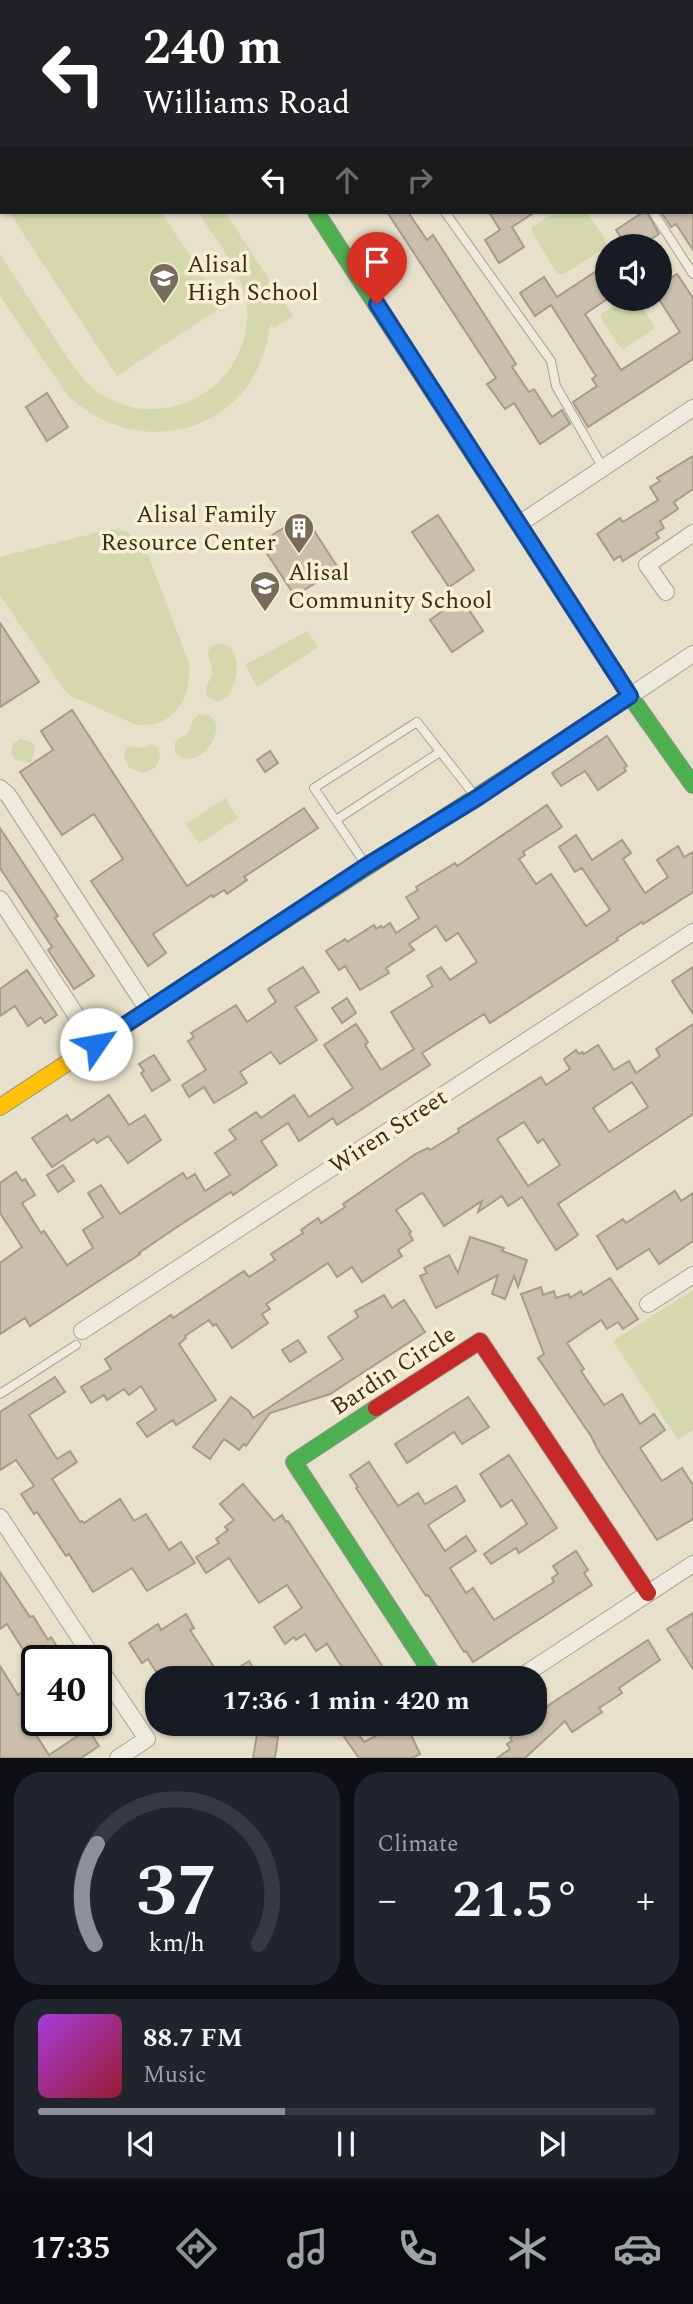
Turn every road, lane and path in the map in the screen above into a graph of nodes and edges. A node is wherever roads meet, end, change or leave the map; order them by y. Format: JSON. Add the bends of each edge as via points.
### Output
{"nodes":[{"id":1,"x":317,"y":214,"type":"edge"},
{"id":2,"x":446,"y":214,"type":"edge"},
{"id":3,"x":654,"y":214,"type":"edge"},
{"id":4,"x":693,"y":274,"type":"edge"},
{"id":5,"x":693,"y":408,"type":"edge"},
{"id":6,"x":603,"y":468,"type":"junction"},
{"id":7,"x":519,"y":524,"type":"junction"},
{"id":8,"x":693,"y":533,"type":"edge"},
{"id":9,"x":666,"y":592,"type":"dead end"},
{"id":10,"x":693,"y":654,"type":"edge"},
{"id":11,"x":630,"y":696,"type":"junction"},
{"id":12,"x":440,"y":752,"type":"junction"},
{"id":13,"x":693,"y":785,"type":"edge"},
{"id":14,"x":0,"y":788,"type":"edge"},
{"id":15,"x":477,"y":798,"type":"junction"},
{"id":16,"x":336,"y":820,"type":"junction"},
{"id":17,"x":366,"y":866,"type":"junction"},
{"id":18,"x":0,"y":900,"type":"edge"},
{"id":19,"x":693,"y":932,"type":"edge"},
{"id":20,"x":148,"y":1010,"type":"junction"},
{"id":21,"x":96,"y":1044,"type":"junction"},
{"id":22,"x":0,"y":1107,"type":"edge"},
{"id":23,"x":693,"y":1275,"type":"edge"},
{"id":24,"x":648,"y":1304,"type":"dead end"},
{"id":25,"x":79,"y":1338,"type":"joint"},
{"id":26,"x":0,"y":1394,"type":"edge"},
{"id":27,"x":0,"y":1517,"type":"edge"},
{"id":28,"x":693,"y":1564,"type":"edge"},
{"id":29,"x":648,"y":1593,"type":"junction"},
{"id":30,"x":84,"y":1645,"type":"edge"},
{"id":31,"x":427,"y":1666,"type":"edge"},
{"id":32,"x":537,"y":1666,"type":"edge"},
{"id":33,"x":112,"y":1688,"type":"edge"},
{"id":34,"x":118,"y":1758,"type":"edge"}],
"edges":[{"from":1,"to":7,"type":"street"},
{"from":2,"to":6,"type":"lane","via":[[551,361],[556,386]]},
{"from":3,"to":4,"type":"lane"},
{"from":5,"to":6,"type":"street"},
{"from":6,"to":7,"type":"street"},
{"from":7,"to":11,"type":"street"},
{"from":8,"to":9,"type":"street","via":[[647,565]]},
{"from":10,"to":11,"type":"street"},
{"from":11,"to":13,"type":"street"},
{"from":11,"to":15,"type":"street"},
{"from":12,"to":15,"type":"lane"},
{"from":12,"to":16,"type":"lane"},
{"from":12,"to":16,"type":"lane","via":[[417,722],[314,788]]},
{"from":14,"to":20,"type":"street"},
{"from":15,"to":17,"type":"street"},
{"from":16,"to":17,"type":"lane"},
{"from":17,"to":20,"type":"street"},
{"from":18,"to":21,"type":"street"},
{"from":19,"to":25,"type":"street","name":"Wiren Street"},
{"from":20,"to":21,"type":"street"},
{"from":21,"to":22,"type":"street"},
{"from":23,"to":24,"type":"street"},
{"from":25,"to":26,"type":"lane"},
{"from":27,"to":30,"type":"street"},
{"from":28,"to":29,"type":"street"},
{"from":29,"to":31,"type":"street","name":"Bardin Circle","via":[[480,1341],[294,1462]]},
{"from":29,"to":32,"type":"street"},
{"from":33,"to":34,"type":"street","via":[[147,1740]]}]}
